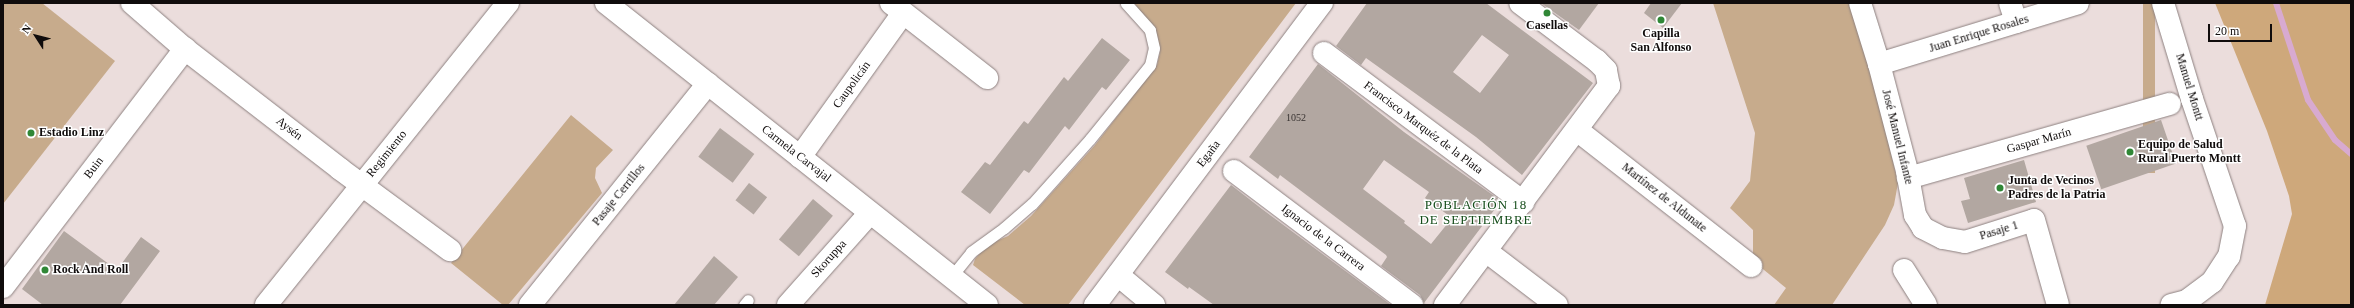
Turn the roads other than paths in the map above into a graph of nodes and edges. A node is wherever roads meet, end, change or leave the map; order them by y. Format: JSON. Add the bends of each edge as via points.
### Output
{"nodes":[{"id":1,"x":132,"y":3,"type":"edge"},
{"id":2,"x":508,"y":3,"type":"edge"},
{"id":3,"x":606,"y":3,"type":"edge"},
{"id":4,"x":1126,"y":3,"type":"edge"},
{"id":5,"x":1322,"y":3,"type":"edge"},
{"id":6,"x":1520,"y":3,"type":"edge"},
{"id":7,"x":1860,"y":3,"type":"edge"},
{"id":8,"x":2078,"y":3,"type":"edge"},
{"id":9,"x":2163,"y":3,"type":"edge"},
{"id":10,"x":897,"y":8,"type":"edge"},
{"id":11,"x":2013,"y":13,"type":"edge"},
{"id":12,"x":185,"y":48,"type":"junction"},
{"id":13,"x":1324,"y":53,"type":"dead end"},
{"id":14,"x":1879,"y":64,"type":"junction"},
{"id":15,"x":987,"y":78,"type":"dead end"},
{"id":16,"x":708,"y":84,"type":"junction"},
{"id":17,"x":2170,"y":104,"type":"dead end"},
{"id":18,"x":1577,"y":130,"type":"junction"},
{"id":19,"x":800,"y":157,"type":"junction"},
{"id":20,"x":1234,"y":171,"type":"dead end"},
{"id":21,"x":1908,"y":178,"type":"junction"},
{"id":22,"x":361,"y":186,"type":"junction"},
{"id":23,"x":1523,"y":202,"type":"junction"},
{"id":24,"x":870,"y":213,"type":"junction"},
{"id":25,"x":1965,"y":242,"type":"joint"},
{"id":26,"x":450,"y":250,"type":"dead end"},
{"id":27,"x":1486,"y":251,"type":"junction"},
{"id":28,"x":1751,"y":266,"type":"dead end"},
{"id":29,"x":1904,"y":270,"type":"dead end"},
{"id":30,"x":1118,"y":275,"type":"junction"},
{"id":31,"x":951,"y":277,"type":"junction"},
{"id":32,"x":3,"y":287,"type":"edge"},
{"id":33,"x":266,"y":305,"type":"edge"},
{"id":34,"x":530,"y":305,"type":"edge"},
{"id":35,"x":788,"y":305,"type":"edge"},
{"id":36,"x":987,"y":305,"type":"edge"},
{"id":37,"x":1095,"y":305,"type":"edge"},
{"id":38,"x":1154,"y":305,"type":"edge"},
{"id":39,"x":1412,"y":305,"type":"edge"},
{"id":40,"x":1445,"y":305,"type":"edge"},
{"id":41,"x":1557,"y":305,"type":"edge"},
{"id":42,"x":1926,"y":305,"type":"edge"},
{"id":43,"x":2058,"y":305,"type":"edge"},
{"id":44,"x":2171,"y":305,"type":"edge"}],
"edges":[{"from":1,"to":12,"type":"street","name":"Aysén"},
{"from":2,"to":22,"type":"street","name":"Regimiento"},
{"from":3,"to":16,"type":"street","name":"Carmela Carvajal"},
{"from":4,"to":31,"type":"lane","via":[[1150,30],[1154,48],[1150,65],[1090,139],[1032,204],[971,252]]},
{"from":5,"to":30,"type":"street","name":"Egaña"},
{"from":6,"to":18,"type":"street","via":[[1606,70],[1609,79],[1604,94]]},
{"from":7,"to":14,"type":"street","name":"José Manuel Infante"},
{"from":8,"to":11,"type":"street","name":"Juan Enrique Rosales"},
{"from":9,"to":44,"type":"street","name":"Manuel Montt","via":[[2235,226],[2229,256],[2212,282],[2187,302]]},
{"from":10,"to":15,"type":"street","name":"Caupolicán"},
{"from":10,"to":19,"type":"street","name":"Caupolicán"},
{"from":11,"to":14,"type":"street","name":"Juan Enrique Rosales"},
{"from":12,"to":22,"type":"street","name":"Aysén"},
{"from":12,"to":32,"type":"street","name":"Buin"},
{"from":13,"to":23,"type":"street","name":"Francisco Marquéz de la Plata"},
{"from":14,"to":21,"type":"street","name":"José Manuel Infante"},
{"from":16,"to":19,"type":"street","name":"Carmela Carvajal"},
{"from":16,"to":34,"type":"street","name":"Pasaje Cerrillos"},
{"from":17,"to":21,"type":"street","name":"Gaspar Marín"},
{"from":18,"to":23,"type":"street"},
{"from":18,"to":28,"type":"street","name":"Martínez de Aldunate"},
{"from":19,"to":24,"type":"street","name":"Carmela Carvajal"},
{"from":20,"to":39,"type":"street","name":"Ignacio de la Carrera"},
{"from":21,"to":25,"type":"street","name":"José Manuel Infante","via":[[1915,215],[1923,228],[1943,238]]},
{"from":22,"to":26,"type":"street","name":"Aysén"},
{"from":22,"to":33,"type":"street","name":"Regimiento"},
{"from":23,"to":27,"type":"street"},
{"from":24,"to":31,"type":"street","name":"Carmela Carvajal"},
{"from":24,"to":35,"type":"street","name":"Skoruppa"},
{"from":25,"to":43,"type":"street","name":"Pasaje 1","via":[[2034,220]]},
{"from":27,"to":40,"type":"street"},
{"from":27,"to":41,"type":"street"},
{"from":29,"to":42,"type":"street"},
{"from":30,"to":37,"type":"street","name":"Egaña"},
{"from":30,"to":38,"type":"street"},
{"from":31,"to":36,"type":"street","name":"Carmela Carvajal"}]}
